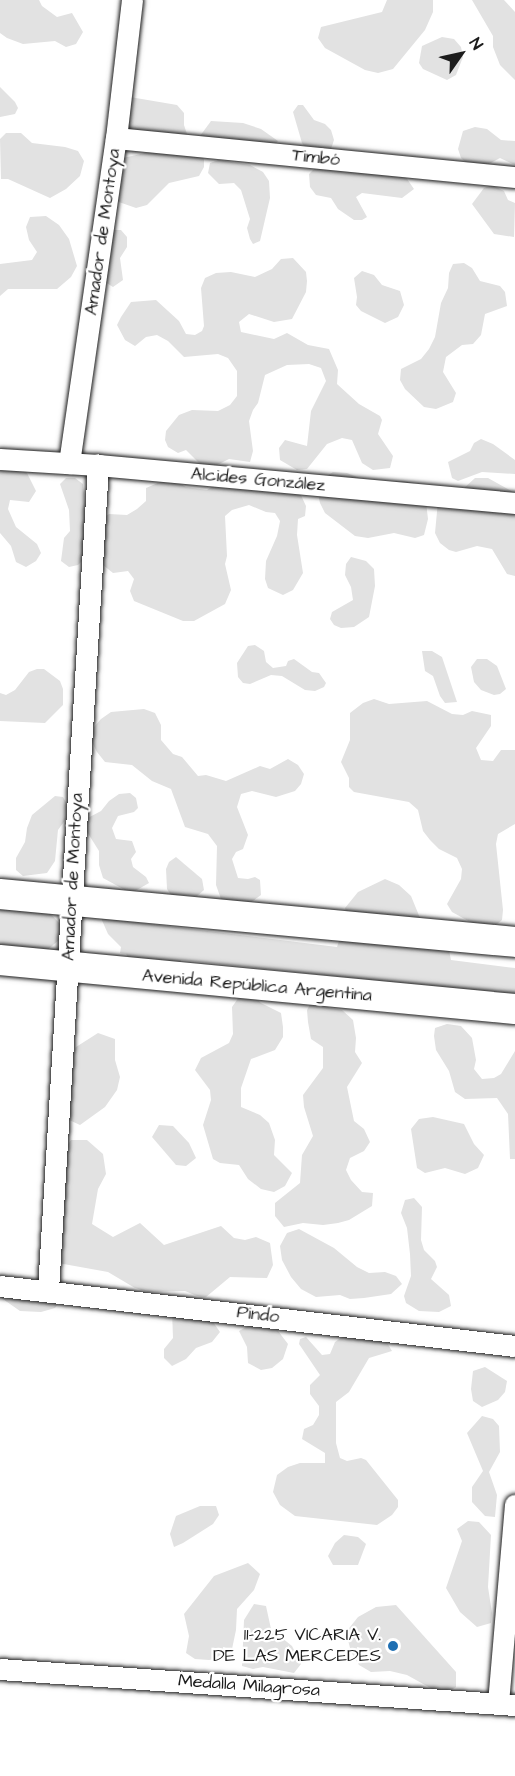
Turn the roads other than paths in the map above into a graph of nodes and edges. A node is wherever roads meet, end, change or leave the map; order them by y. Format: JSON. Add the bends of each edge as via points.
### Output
{"nodes":[{"id":1,"x":132,"y":0,"type":"edge"},
{"id":2,"x":116,"y":138,"type":"junction"},
{"id":3,"x":515,"y":177,"type":"edge"},
{"id":4,"x":0,"y":459,"type":"edge"},
{"id":5,"x":69,"y":463,"type":"junction"},
{"id":6,"x":98,"y":465,"type":"junction"},
{"id":7,"x":515,"y":503,"type":"edge"},
{"id":8,"x":0,"y":894,"type":"edge"},
{"id":9,"x":71,"y":901,"type":"junction"},
{"id":10,"x":515,"y":942,"type":"edge"},
{"id":11,"x":0,"y":960,"type":"edge"},
{"id":12,"x":68,"y":968,"type":"junction"},
{"id":13,"x":515,"y":1010,"type":"edge"},
{"id":14,"x":0,"y":1286,"type":"edge"},
{"id":15,"x":48,"y":1290,"type":"junction"},
{"id":16,"x":515,"y":1346,"type":"edge"},
{"id":17,"x":515,"y":1505,"type":"edge"},
{"id":18,"x":0,"y":1669,"type":"edge"},
{"id":19,"x":506,"y":1704,"type":"edge"}],
"edges":[{"from":1,"to":2,"type":"street","name":"Amador de Montoya"},
{"from":2,"to":3,"type":"street","name":"Timbó"},
{"from":2,"to":5,"type":"street","name":"Amador de Montoya"},
{"from":4,"to":5,"type":"street","name":"Alcides González"},
{"from":5,"to":6,"type":"street","name":"Alcides González"},
{"from":6,"to":7,"type":"street","name":"Alcides González"},
{"from":6,"to":9,"type":"street","name":"Amador de Montoya"},
{"from":8,"to":9,"type":"main road"},
{"from":9,"to":10,"type":"main road"},
{"from":9,"to":12,"type":"street","name":"Amador de Montoya"},
{"from":11,"to":12,"type":"main road","name":"Avenida República Argentina"},
{"from":12,"to":13,"type":"main road","name":"Avenida República Argentina"},
{"from":12,"to":15,"type":"street","name":"Amador de Montoya"},
{"from":14,"to":15,"type":"street","name":"Pindo"},
{"from":15,"to":16,"type":"street","name":"Pindo"},
{"from":17,"to":19,"type":"street"},
{"from":18,"to":19,"type":"street","name":"Medalla Milagrosa"}]}
